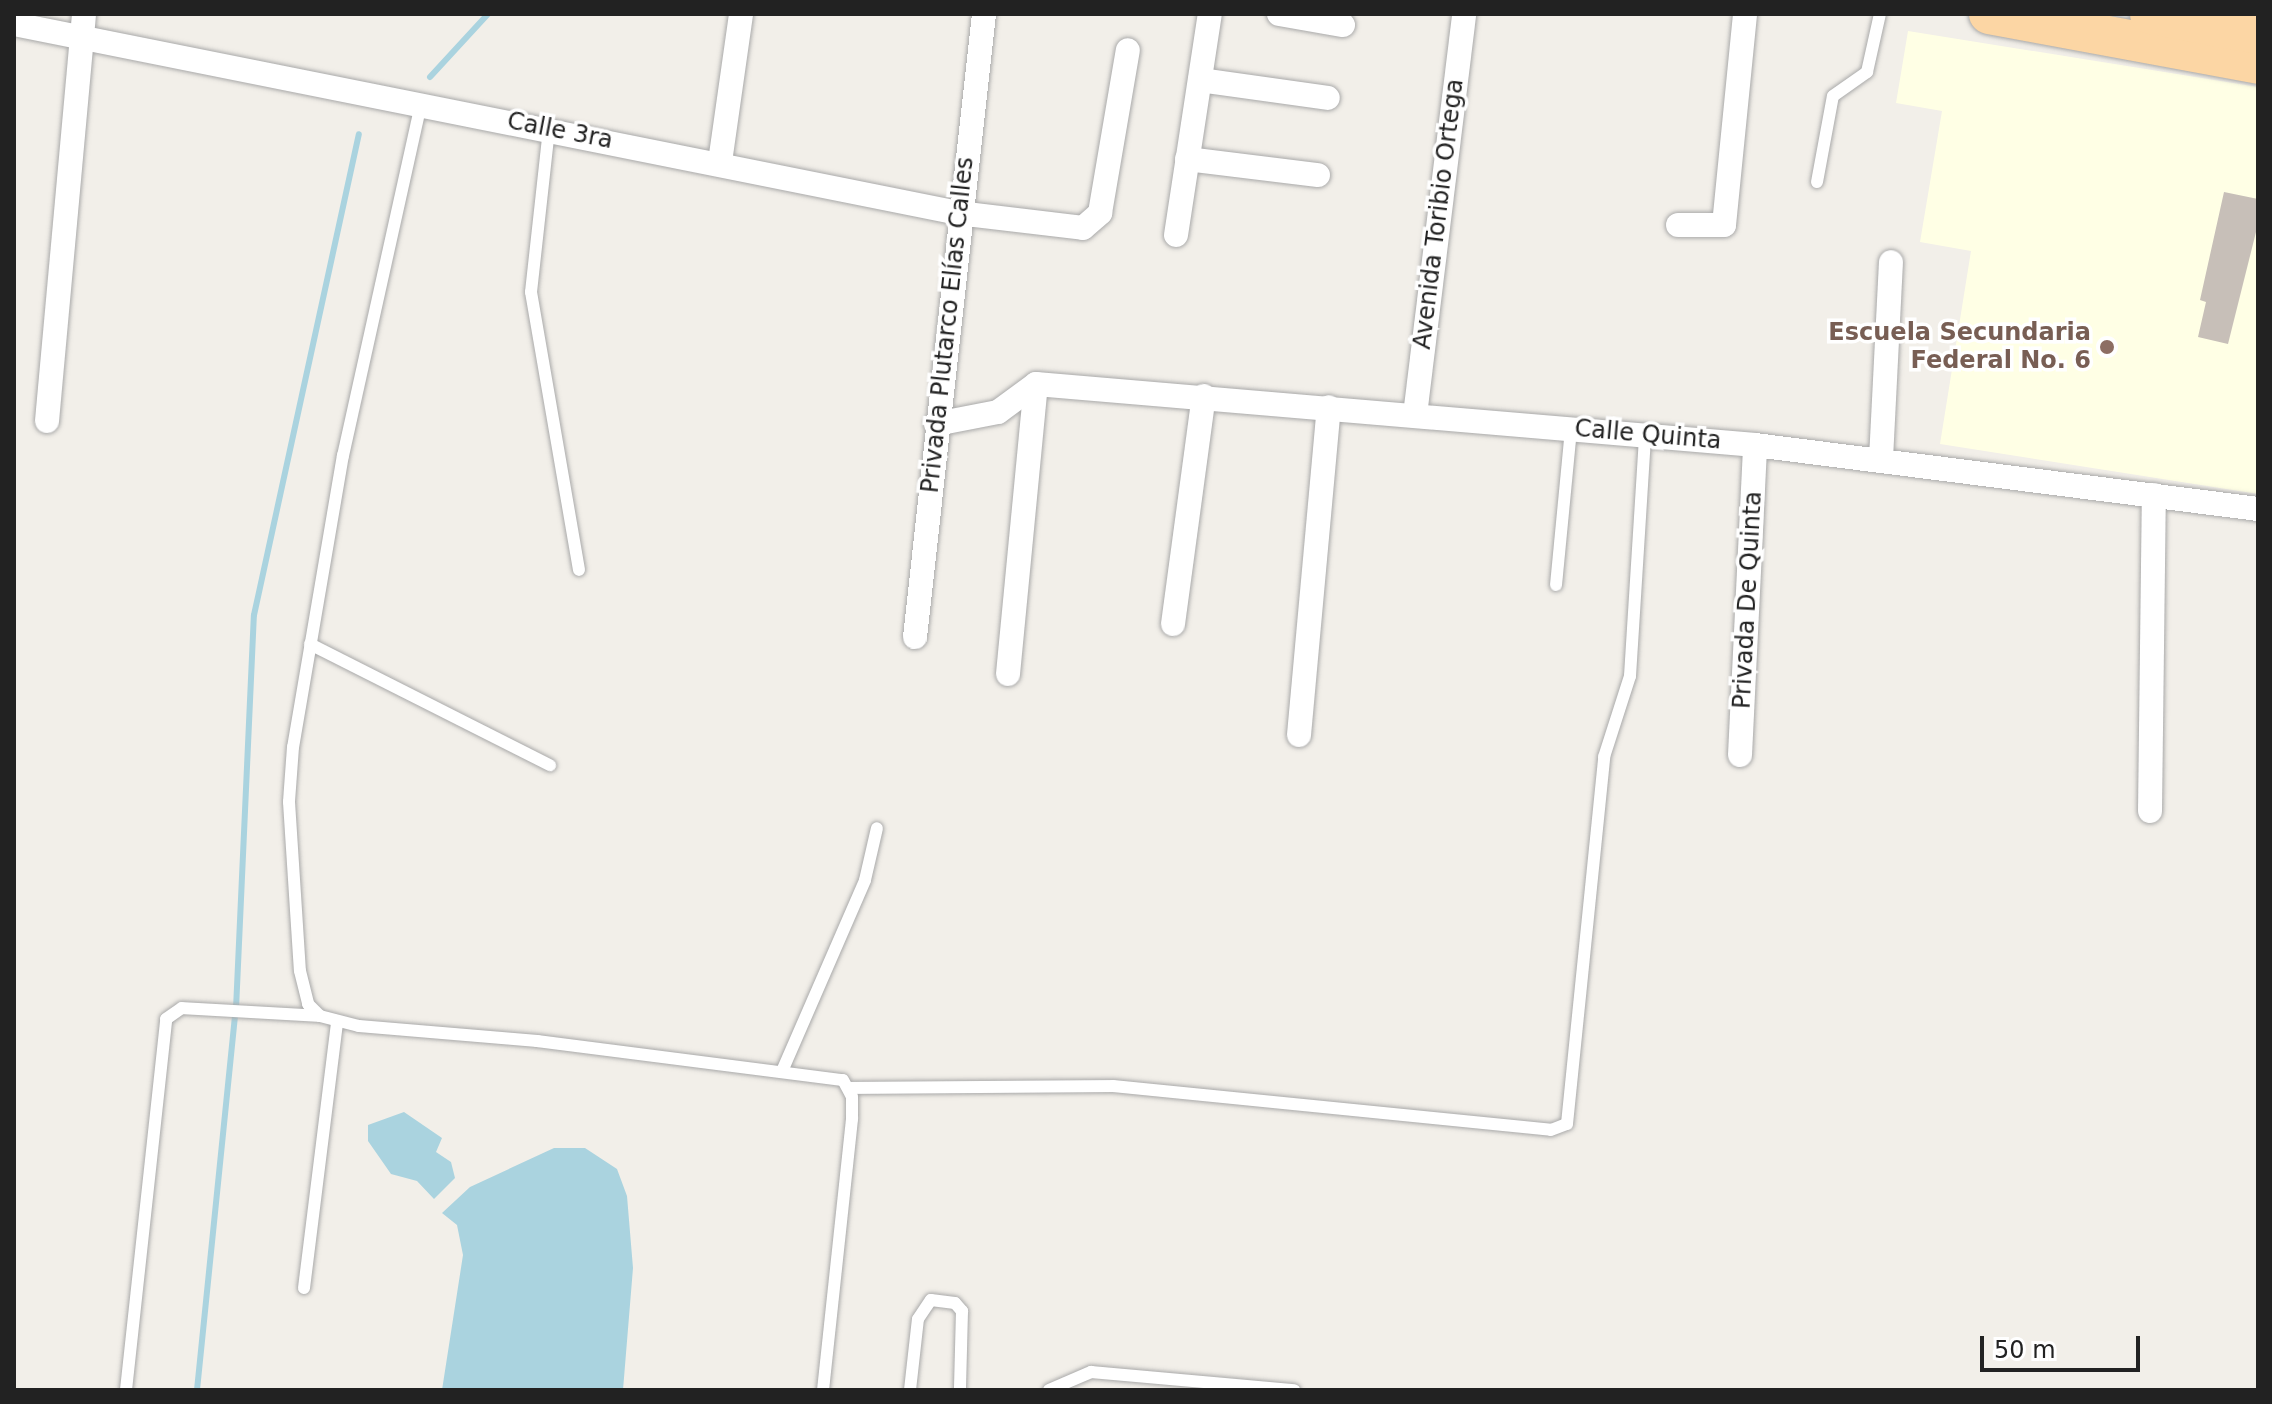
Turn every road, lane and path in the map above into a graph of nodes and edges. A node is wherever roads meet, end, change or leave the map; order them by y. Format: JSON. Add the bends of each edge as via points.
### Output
{"nodes":[{"id":1,"x":741,"y":14,"type":"edge"},
{"id":2,"x":984,"y":14,"type":"edge"},
{"id":3,"x":1210,"y":14,"type":"edge"},
{"id":4,"x":1279,"y":14,"type":"edge"},
{"id":5,"x":1464,"y":14,"type":"edge"},
{"id":6,"x":1745,"y":14,"type":"edge"},
{"id":7,"x":1880,"y":14,"type":"edge"},
{"id":8,"x":1989,"y":14,"type":"edge"},
{"id":9,"x":2150,"y":14,"type":"edge"},
{"id":10,"x":14,"y":24,"type":"edge"},
{"id":11,"x":1343,"y":25,"type":"dead end"},
{"id":12,"x":83,"y":26,"type":"edge"},
{"id":13,"x":2258,"y":34,"type":"edge"},
{"id":14,"x":1128,"y":50,"type":"dead end"},
{"id":15,"x":2258,"y":64,"type":"edge"},
{"id":16,"x":1200,"y":80,"type":"junction"},
{"id":17,"x":1328,"y":98,"type":"dead end"},
{"id":18,"x":421,"y":104,"type":"junction"},
{"id":19,"x":549,"y":129,"type":"junction"},
{"id":20,"x":1187,"y":159,"type":"junction"},
{"id":21,"x":720,"y":162,"type":"junction"},
{"id":22,"x":1318,"y":175,"type":"dead end"},
{"id":23,"x":1817,"y":182,"type":"dead end"},
{"id":24,"x":958,"y":213,"type":"junction"},
{"id":25,"x":1678,"y":225,"type":"dead end"},
{"id":26,"x":1176,"y":235,"type":"dead end"},
{"id":27,"x":1891,"y":262,"type":"dead end"},
{"id":28,"x":1036,"y":384,"type":"junction"},
{"id":29,"x":1204,"y":396,"type":"junction"},
{"id":30,"x":1329,"y":407,"type":"junction"},
{"id":31,"x":1415,"y":415,"type":"junction"},
{"id":32,"x":47,"y":421,"type":"dead end"},
{"id":33,"x":936,"y":424,"type":"junction"},
{"id":34,"x":1571,"y":429,"type":"junction"},
{"id":35,"x":1645,"y":436,"type":"junction"},
{"id":36,"x":1755,"y":445,"type":"junction"},
{"id":37,"x":1881,"y":459,"type":"junction"},
{"id":38,"x":2154,"y":495,"type":"junction"},
{"id":39,"x":2258,"y":509,"type":"edge"},
{"id":40,"x":579,"y":570,"type":"dead end"},
{"id":41,"x":1556,"y":585,"type":"dead end"},
{"id":42,"x":1173,"y":624,"type":"dead end"},
{"id":43,"x":915,"y":637,"type":"dead end"},
{"id":44,"x":310,"y":644,"type":"junction"},
{"id":45,"x":1008,"y":674,"type":"dead end"},
{"id":46,"x":1299,"y":735,"type":"dead end"},
{"id":47,"x":1740,"y":755,"type":"dead end"},
{"id":48,"x":550,"y":765,"type":"dead end"},
{"id":49,"x":2150,"y":811,"type":"dead end"},
{"id":50,"x":877,"y":828,"type":"dead end"},
{"id":51,"x":320,"y":1016,"type":"junction"},
{"id":52,"x":337,"y":1023,"type":"junction"},
{"id":53,"x":783,"y":1069,"type":"junction"},
{"id":54,"x":849,"y":1088,"type":"junction"},
{"id":55,"x":304,"y":1288,"type":"dead end"},
{"id":56,"x":126,"y":1390,"type":"edge"},
{"id":57,"x":823,"y":1390,"type":"edge"},
{"id":58,"x":910,"y":1390,"type":"edge"},
{"id":59,"x":960,"y":1390,"type":"edge"},
{"id":60,"x":1049,"y":1390,"type":"edge"},
{"id":61,"x":1294,"y":1390,"type":"edge"}],
"edges":[{"from":1,"to":21,"type":"street"},
{"from":2,"to":24,"type":"street","name":"Privada Plutarco Elías Calles"},
{"from":3,"to":16,"type":"street"},
{"from":4,"to":11,"type":"street"},
{"from":5,"to":31,"type":"street","name":"Avenida Toribio Ortega"},
{"from":6,"to":25,"type":"street","via":[[1724,225]]},
{"from":7,"to":23,"type":"lane","via":[[1867,72],[1833,96]]},
{"from":8,"to":15,"type":"main road"},
{"from":9,"to":13,"type":"main road"},
{"from":10,"to":12,"type":"street","name":"Calle 3ra"},
{"from":12,"to":18,"type":"street","name":"Calle 3ra"},
{"from":12,"to":32,"type":"street"},
{"from":14,"to":24,"type":"street","name":"Calle 3ra","via":[[1100,213],[1083,228]]},
{"from":16,"to":17,"type":"street"},
{"from":16,"to":20,"type":"street"},
{"from":18,"to":19,"type":"street","name":"Calle 3ra"},
{"from":18,"to":44,"type":"lane","via":[[343,455]]},
{"from":19,"to":21,"type":"street","name":"Calle 3ra"},
{"from":19,"to":40,"type":"lane","via":[[531,292]]},
{"from":20,"to":22,"type":"street"},
{"from":20,"to":26,"type":"street"},
{"from":21,"to":24,"type":"street","name":"Calle 3ra"},
{"from":24,"to":33,"type":"street","name":"Privada Plutarco Elías Calles"},
{"from":27,"to":37,"type":"street"},
{"from":28,"to":29,"type":"street","name":"Calle Quinta"},
{"from":28,"to":33,"type":"street","via":[[998,412]]},
{"from":28,"to":45,"type":"street"},
{"from":29,"to":30,"type":"street","name":"Calle Quinta"},
{"from":29,"to":42,"type":"street"},
{"from":30,"to":31,"type":"street","name":"Calle Quinta"},
{"from":30,"to":46,"type":"street"},
{"from":31,"to":34,"type":"street","name":"Calle Quinta"},
{"from":33,"to":43,"type":"street","name":"Privada Plutarco Elías Calles"},
{"from":34,"to":35,"type":"street","name":"Calle Quinta"},
{"from":34,"to":41,"type":"lane"},
{"from":35,"to":36,"type":"street","name":"Calle Quinta"},
{"from":35,"to":54,"type":"lane","via":[[1630,676],[1604,757],[1567,1124],[1551,1130],[1113,1086]]},
{"from":36,"to":37,"type":"street","name":"Calle Quinta"},
{"from":36,"to":47,"type":"street","name":"Privada De Quinta"},
{"from":37,"to":38,"type":"street","name":"Calle Quinta"},
{"from":38,"to":39,"type":"street","name":"Calle Quinta"},
{"from":38,"to":49,"type":"street"},
{"from":44,"to":48,"type":"lane"},
{"from":44,"to":51,"type":"lane","via":[[289,802],[300,971],[308,1004]]},
{"from":50,"to":53,"type":"lane","via":[[865,880]]},
{"from":51,"to":52,"type":"lane"},
{"from":51,"to":56,"type":"lane","via":[[182,1008],[166,1019]]},
{"from":52,"to":53,"type":"lane"},
{"from":52,"to":55,"type":"lane"},
{"from":53,"to":54,"type":"lane","via":[[833,1076]]},
{"from":54,"to":57,"type":"lane","via":[[852,1119]]},
{"from":58,"to":59,"type":"lane","via":[[918,1319],[931,1300],[955,1303],[962,1311]]},
{"from":60,"to":61,"type":"lane","via":[[1091,1372]]}]}
